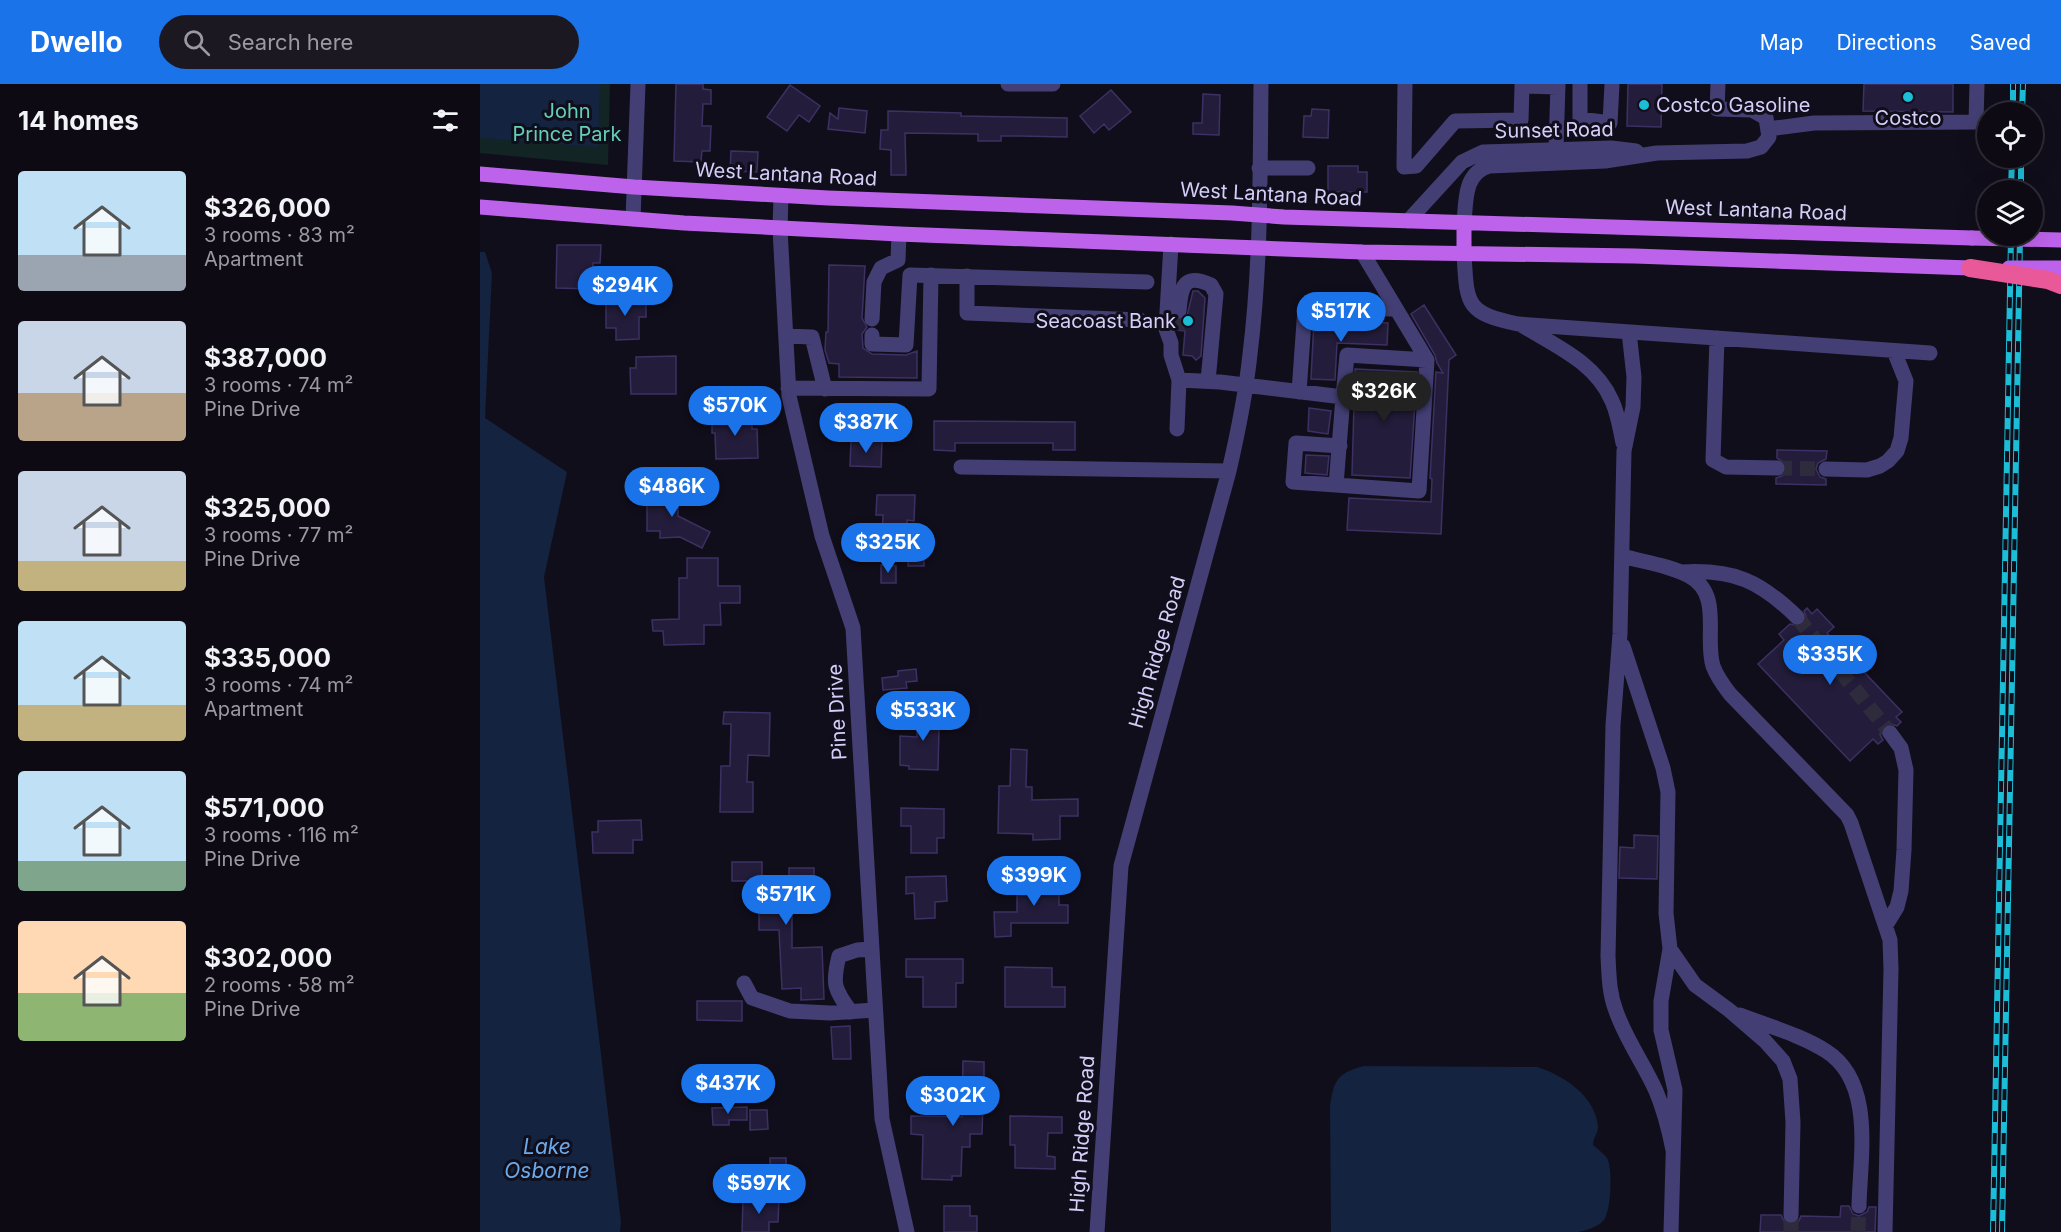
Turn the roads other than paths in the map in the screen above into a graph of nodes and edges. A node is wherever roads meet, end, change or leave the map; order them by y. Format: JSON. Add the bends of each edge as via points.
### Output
{"nodes":[{"id":1,"x":638,"y":84,"type":"edge"},
{"id":2,"x":1008,"y":84,"type":"edge"},
{"id":3,"x":1053,"y":84,"type":"edge"},
{"id":4,"x":1261,"y":84,"type":"edge"},
{"id":5,"x":1405,"y":84,"type":"edge"},
{"id":6,"x":1580,"y":84,"type":"edge"},
{"id":7,"x":1612,"y":84,"type":"edge"},
{"id":8,"x":1718,"y":84,"type":"edge"},
{"id":9,"x":1977,"y":84,"type":"edge"},
{"id":10,"x":1558,"y":85,"type":"edge"},
{"id":11,"x":1768,"y":129,"type":"junction"},
{"id":12,"x":1554,"y":156,"type":"junction"},
{"id":13,"x":1259,"y":168,"type":"junction"},
{"id":14,"x":1308,"y":168,"type":"dead end"},
{"id":15,"x":480,"y":174,"type":"edge"},
{"id":16,"x":634,"y":187,"type":"junction"},
{"id":17,"x":781,"y":196,"type":"junction"},
{"id":18,"x":480,"y":207,"type":"edge"},
{"id":19,"x":1258,"y":215,"type":"junction"},
{"id":20,"x":633,"y":219,"type":"junction"},
{"id":21,"x":1408,"y":221,"type":"junction"},
{"id":22,"x":1464,"y":223,"type":"junction"},
{"id":23,"x":780,"y":229,"type":"junction"},
{"id":24,"x":899,"y":234,"type":"junction"},
{"id":25,"x":2061,"y":240,"type":"edge"},
{"id":26,"x":1171,"y":244,"type":"junction"},
{"id":27,"x":1257,"y":247,"type":"junction"},
{"id":28,"x":1362,"y":252,"type":"junction"},
{"id":29,"x":1464,"y":254,"type":"junction"},
{"id":30,"x":898,"y":260,"type":"junction"},
{"id":31,"x":1970,"y":268,"type":"junction"},
{"id":32,"x":2061,"y":268,"type":"edge"},
{"id":33,"x":910,"y":275,"type":"junction"},
{"id":34,"x":931,"y":275,"type":"junction"},
{"id":35,"x":968,"y":276,"type":"junction"},
{"id":36,"x":1147,"y":282,"type":"dead end"},
{"id":37,"x":2061,"y":285,"type":"edge"},
{"id":38,"x":1395,"y":309,"type":"junction"},
{"id":39,"x":1179,"y":311,"type":"tunnel mouth"},
{"id":40,"x":872,"y":319,"type":"dead end"},
{"id":41,"x":1140,"y":320,"type":"dead end"},
{"id":42,"x":1518,"y":324,"type":"junction"},
{"id":43,"x":1629,"y":332,"type":"junction"},
{"id":44,"x":872,"y":335,"type":"dead end"},
{"id":45,"x":786,"y":336,"type":"junction"},
{"id":46,"x":1717,"y":338,"type":"junction"},
{"id":47,"x":1894,"y":351,"type":"junction"},
{"id":48,"x":1930,"y":353,"type":"dead end"},
{"id":49,"x":1427,"y":360,"type":"junction"},
{"id":50,"x":1179,"y":380,"type":"junction"},
{"id":51,"x":1208,"y":381,"type":"junction"},
{"id":52,"x":1246,"y":386,"type":"junction"},
{"id":53,"x":788,"y":388,"type":"junction"},
{"id":54,"x":825,"y":389,"type":"junction"},
{"id":55,"x":1299,"y":392,"type":"junction"},
{"id":56,"x":1343,"y":397,"type":"junction"},
{"id":57,"x":1177,"y":429,"type":"dead end"},
{"id":58,"x":1340,"y":446,"type":"junction"},
{"id":59,"x":1624,"y":451,"type":"junction"},
{"id":60,"x":961,"y":468,"type":"dead end"},
{"id":61,"x":1777,"y":468,"type":"tunnel mouth"},
{"id":62,"x":1826,"y":469,"type":"tunnel mouth"},
{"id":63,"x":1229,"y":471,"type":"junction"},
{"id":64,"x":1336,"y":485,"type":"junction"},
{"id":65,"x":1622,"y":556,"type":"junction"},
{"id":66,"x":1680,"y":572,"type":"junction"},
{"id":67,"x":1797,"y":617,"type":"tunnel mouth"},
{"id":68,"x":1620,"y":634,"type":"junction"},
{"id":69,"x":1890,"y":733,"type":"tunnel mouth"},
{"id":70,"x":1886,"y":925,"type":"junction"},
{"id":71,"x":872,"y":949,"type":"junction"},
{"id":72,"x":1670,"y":949,"type":"junction"},
{"id":73,"x":744,"y":983,"type":"dead end"},
{"id":74,"x":875,"y":1010,"type":"junction"},
{"id":75,"x":1729,"y":1010,"type":"junction"},
{"id":76,"x":851,"y":1012,"type":"junction"},
{"id":77,"x":1673,"y":1150,"type":"junction"},
{"id":78,"x":1859,"y":1206,"type":"tunnel mouth"},
{"id":79,"x":1791,"y":1215,"type":"tunnel mouth"},
{"id":80,"x":907,"y":1232,"type":"edge"},
{"id":81,"x":1097,"y":1232,"type":"edge"},
{"id":82,"x":1671,"y":1232,"type":"edge"},
{"id":83,"x":1885,"y":1232,"type":"edge"}],
"edges":[{"from":1,"to":16,"type":"street"},
{"from":2,"to":3,"type":"street"},
{"from":4,"to":13,"type":"street","name":"High Ridge Road"},
{"from":5,"to":10,"type":"street","via":[[1404,167],[1416,166],[1455,121],[1521,120],[1522,86]]},
{"from":6,"to":7,"type":"street","via":[[1580,119],[1610,123]]},
{"from":8,"to":11,"type":"street","via":[[1717,109],[1752,110],[1766,118]]},
{"from":9,"to":11,"type":"street","via":[[1976,122],[1814,123]]},
{"from":10,"to":12,"type":"street"},
{"from":11,"to":12,"type":"street","name":"Sunset Road","via":[[1769,137],[1761,147],[1747,151],[1657,153],[1605,161]]},
{"from":12,"to":21,"type":"street","name":"Sunset Road","via":[[1496,150],[1472,156]]},
{"from":12,"to":22,"type":"street","name":"Sunset Road","via":[[1482,168],[1467,188]]},
{"from":13,"to":14,"type":"street"},
{"from":13,"to":19,"type":"street","name":"High Ridge Road"},
{"from":15,"to":16,"type":"main road","name":"West Lantana Road"},
{"from":16,"to":17,"type":"main road","name":"West Lantana Road"},
{"from":16,"to":20,"type":"street"},
{"from":17,"to":19,"type":"main road","name":"West Lantana Road"},
{"from":17,"to":23,"type":"street","name":"Pine Drive"},
{"from":18,"to":20,"type":"main road"},
{"from":19,"to":21,"type":"main road","name":"West Lantana Road"},
{"from":19,"to":27,"type":"street","name":"High Ridge Road"},
{"from":20,"to":23,"type":"main road"},
{"from":21,"to":22,"type":"main road","name":"West Lantana Road"},
{"from":22,"to":25,"type":"main road","name":"West Lantana Road","bridge":true},
{"from":22,"to":29,"type":"main road"},
{"from":23,"to":24,"type":"main road"},
{"from":23,"to":45,"type":"street","name":"Pine Drive"},
{"from":24,"to":26,"type":"main road"},
{"from":24,"to":30,"type":"street"},
{"from":26,"to":27,"type":"main road"},
{"from":26,"to":50,"type":"street","via":[[1166,329],[1174,337],[1171,355]]},
{"from":27,"to":28,"type":"main road"},
{"from":27,"to":52,"type":"street","name":"High Ridge Road"},
{"from":28,"to":29,"type":"main road"},
{"from":28,"to":38,"type":"street"},
{"from":29,"to":31,"type":"main road"},
{"from":29,"to":42,"type":"street","via":[[1471,304],[1493,319]]},
{"from":30,"to":33,"type":"street"},
{"from":30,"to":40,"type":"street","via":[[881,268],[874,282]]},
{"from":31,"to":32,"type":"main road","bridge":true},
{"from":31,"to":37,"type":"highway","bridge":true},
{"from":33,"to":34,"type":"street"},
{"from":33,"to":44,"type":"street","via":[[906,345],[872,344]]},
{"from":34,"to":35,"type":"street"},
{"from":34,"to":54,"type":"street","via":[[929,389]]},
{"from":35,"to":36,"type":"street"},
{"from":35,"to":41,"type":"street","via":[[967,313]]},
{"from":38,"to":49,"type":"street"},
{"from":38,"to":55,"type":"street","via":[[1305,308]]},
{"from":39,"to":51,"type":"street","via":[[1180,289],[1184,284],[1197,281],[1211,285],[1216,294]]},
{"from":42,"to":43,"type":"street"},
{"from":42,"to":59,"type":"street","via":[[1576,357],[1599,379],[1612,401]]},
{"from":43,"to":46,"type":"street"},
{"from":43,"to":59,"type":"street","via":[[1635,377]]},
{"from":45,"to":53,"type":"street","name":"Pine Drive"},
{"from":45,"to":54,"type":"street","via":[[812,337]]},
{"from":46,"to":47,"type":"street"},
{"from":46,"to":61,"type":"street","via":[[1713,460],[1726,467]]},
{"from":47,"to":48,"type":"street"},
{"from":47,"to":62,"type":"street","via":[[1906,381],[1897,451],[1867,470]]},
{"from":49,"to":56,"type":"street","via":[[1347,355]]},
{"from":49,"to":64,"type":"street","via":[[1419,490]]},
{"from":50,"to":51,"type":"street"},
{"from":50,"to":57,"type":"street"},
{"from":51,"to":52,"type":"street"},
{"from":52,"to":55,"type":"street"},
{"from":52,"to":63,"type":"street","name":"High Ridge Road"},
{"from":53,"to":54,"type":"street"},
{"from":53,"to":71,"type":"street","name":"Pine Drive","via":[[822,537],[853,628]]},
{"from":55,"to":56,"type":"street"},
{"from":56,"to":58,"type":"street"},
{"from":58,"to":64,"type":"street"},
{"from":58,"to":64,"type":"street","via":[[1296,443],[1293,482]]},
{"from":59,"to":65,"type":"street"},
{"from":60,"to":63,"type":"street"},
{"from":63,"to":81,"type":"street","name":"High Ridge Road","via":[[1120,866]]},
{"from":65,"to":66,"type":"street"},
{"from":65,"to":68,"type":"street"},
{"from":66,"to":67,"type":"street","via":[[1708,571],[1743,579],[1773,595]]},
{"from":66,"to":70,"type":"street","via":[[1692,577],[1708,597],[1713,664],[1719,679],[1847,815]]},
{"from":68,"to":72,"type":"street","via":[[1668,792],[1666,913]]},
{"from":68,"to":77,"type":"street","via":[[1613,725],[1609,986],[1625,1034],[1664,1111]]},
{"from":69,"to":70,"type":"street","via":[[1900,748],[1906,770],[1901,891]]},
{"from":70,"to":83,"type":"street","via":[[1891,969]]},
{"from":71,"to":74,"type":"street","name":"Pine Drive"},
{"from":71,"to":76,"type":"street","via":[[839,956],[834,977],[838,995]]},
{"from":72,"to":75,"type":"street","via":[[1695,985]]},
{"from":72,"to":77,"type":"street","via":[[1661,1001],[1661,1030],[1675,1090]]},
{"from":73,"to":76,"type":"street","via":[[752,998],[790,1011]]},
{"from":74,"to":76,"type":"street"},
{"from":74,"to":80,"type":"street","name":"Pine Drive","via":[[882,1119]]},
{"from":75,"to":78,"type":"street","via":[[1827,1051],[1852,1079],[1861,1116]]},
{"from":75,"to":79,"type":"street","via":[[1777,1054],[1790,1079]]},
{"from":77,"to":82,"type":"street"}]}
